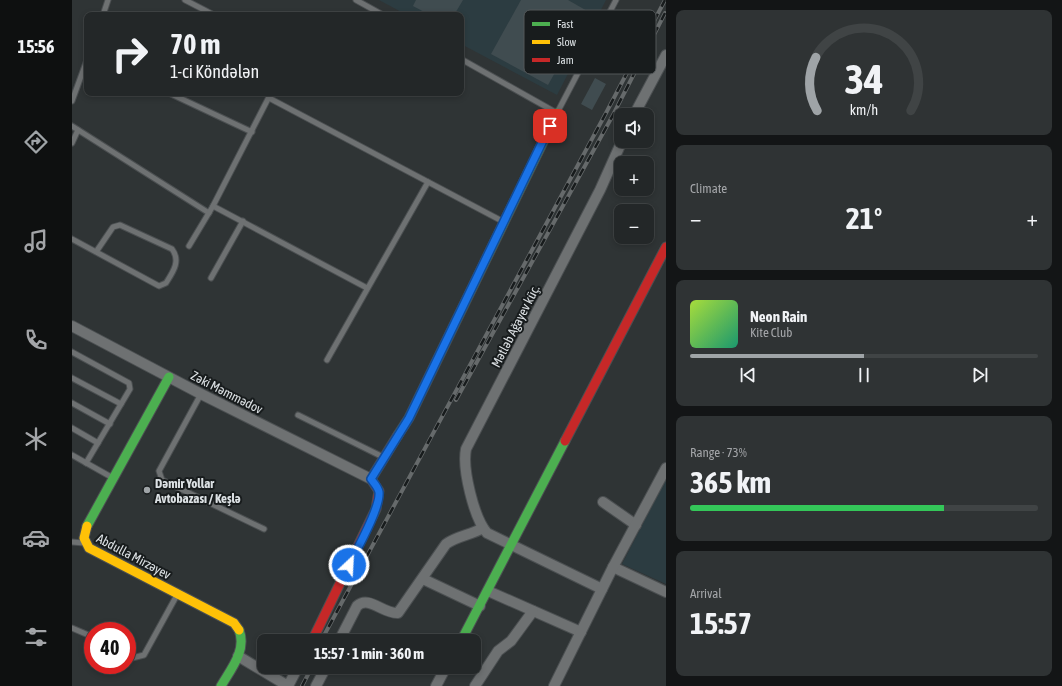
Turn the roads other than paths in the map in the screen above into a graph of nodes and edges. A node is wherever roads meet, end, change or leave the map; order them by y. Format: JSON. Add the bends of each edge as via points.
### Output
{"nodes":[{"id":1,"x":108,"y":0,"type":"edge"},
{"id":2,"x":185,"y":0,"type":"edge"},
{"id":3,"x":356,"y":0,"type":"edge"},
{"id":4,"x":616,"y":0,"type":"edge"},
{"id":5,"x":611,"y":10,"type":"edge"},
{"id":6,"x":104,"y":12,"type":"edge"},
{"id":7,"x":208,"y":12,"type":"edge"},
{"id":8,"x":377,"y":12,"type":"edge"},
{"id":9,"x":666,"y":55,"type":"edge"},
{"id":10,"x":464,"y":61,"type":"edge"},
{"id":11,"x":84,"y":68,"type":"edge"},
{"id":12,"x":577,"y":74,"type":"edge"},
{"id":13,"x":656,"y":74,"type":"edge"},
{"id":14,"x":656,"y":74,"type":"edge"},
{"id":15,"x":175,"y":96,"type":"edge"},
{"id":16,"x":270,"y":96,"type":"edge"},
{"id":17,"x":72,"y":101,"type":"edge"},
{"id":18,"x":638,"y":108,"type":"edge"},
{"id":19,"x":557,"y":113,"type":"junction"},
{"id":20,"x":72,"y":126,"type":"edge"},
{"id":21,"x":78,"y":130,"type":"junction"},
{"id":22,"x":252,"y":132,"type":"junction"},
{"id":23,"x":72,"y":144,"type":"edge"},
{"id":24,"x":619,"y":148,"type":"edge"},
{"id":25,"x":428,"y":182,"type":"junction"},
{"id":26,"x":213,"y":206,"type":"junction"},
{"id":27,"x":209,"y":213,"type":"junction"},
{"id":28,"x":243,"y":221,"type":"junction"},
{"id":29,"x":503,"y":221,"type":"junction"},
{"id":30,"x":72,"y":239,"type":"edge"},
{"id":31,"x":189,"y":246,"type":"dead end"},
{"id":32,"x":666,"y":247,"type":"edge"},
{"id":33,"x":96,"y":252,"type":"junction"},
{"id":34,"x":211,"y":278,"type":"dead end"},
{"id":35,"x":368,"y":288,"type":"junction"},
{"id":36,"x":72,"y":326,"type":"edge"},
{"id":37,"x":72,"y":352,"type":"edge"},
{"id":38,"x":326,"y":360,"type":"dead end"},
{"id":39,"x":169,"y":377,"type":"junction"},
{"id":40,"x":72,"y":378,"type":"edge"},
{"id":41,"x":201,"y":394,"type":"junction"},
{"id":42,"x":72,"y":404,"type":"edge"},
{"id":43,"x":121,"y":404,"type":"junction"},
{"id":44,"x":298,"y":414,"type":"dead end"},
{"id":45,"x":110,"y":424,"type":"junction"},
{"id":46,"x":72,"y":428,"type":"edge"},
{"id":47,"x":98,"y":443,"type":"junction"},
{"id":48,"x":72,"y":455,"type":"edge"},
{"id":49,"x":384,"y":457,"type":"junction"},
{"id":50,"x":86,"y":463,"type":"junction"},
{"id":51,"x":666,"y":468,"type":"edge"},
{"id":52,"x":114,"y":478,"type":"junction"},
{"id":53,"x":371,"y":479,"type":"junction"},
{"id":54,"x":603,"y":502,"type":"dead end"},
{"id":55,"x":636,"y":525,"type":"junction"},
{"id":56,"x":482,"y":528,"type":"junction"},
{"id":57,"x":264,"y":529,"type":"dead end"},
{"id":58,"x":72,"y":542,"type":"edge"},
{"id":59,"x":85,"y":543,"type":"junction"},
{"id":60,"x":511,"y":545,"type":"junction"},
{"id":61,"x":613,"y":567,"type":"junction"},
{"id":62,"x":423,"y":578,"type":"junction"},
{"id":63,"x":602,"y":589,"type":"junction"},
{"id":64,"x":488,"y":591,"type":"junction"},
{"id":65,"x":666,"y":592,"type":"edge"},
{"id":66,"x":178,"y":594,"type":"junction"},
{"id":67,"x":480,"y":606,"type":"junction"},
{"id":68,"x":533,"y":611,"type":"junction"},
{"id":69,"x":72,"y":628,"type":"edge"},
{"id":70,"x":581,"y":632,"type":"junction"},
{"id":71,"x":84,"y":633,"type":"edge"},
{"id":72,"x":315,"y":634,"type":"edge"},
{"id":73,"x":342,"y":634,"type":"edge"},
{"id":74,"x":465,"y":634,"type":"edge"},
{"id":75,"x":238,"y":656,"type":"junction"},
{"id":76,"x":136,"y":657,"type":"edge"},
{"id":77,"x":294,"y":674,"type":"edge"},
{"id":78,"x":322,"y":674,"type":"edge"},
{"id":79,"x":442,"y":674,"type":"edge"},
{"id":80,"x":221,"y":686,"type":"edge"},
{"id":81,"x":288,"y":686,"type":"edge"},
{"id":82,"x":316,"y":686,"type":"edge"},
{"id":83,"x":436,"y":686,"type":"edge"},
{"id":84,"x":476,"y":686,"type":"edge"},
{"id":85,"x":554,"y":686,"type":"edge"}],
"edges":[{"from":1,"to":6,"type":"lane"},
{"from":2,"to":7,"type":"lane"},
{"from":3,"to":8,"type":"lane"},
{"from":4,"to":5,"type":"lane"},
{"from":9,"to":14,"type":"street"},
{"from":10,"to":19,"type":"lane"},
{"from":11,"to":17,"type":"lane"},
{"from":12,"to":19,"type":"lane"},
{"from":13,"to":18,"type":"street"},
{"from":15,"to":22,"type":"lane"},
{"from":16,"to":22,"type":"lane"},
{"from":16,"to":25,"type":"lane"},
{"from":19,"to":29,"type":"street"},
{"from":20,"to":21,"type":"lane"},
{"from":21,"to":23,"type":"lane"},
{"from":21,"to":27,"type":"lane"},
{"from":22,"to":26,"type":"lane"},
{"from":24,"to":56,"type":"street","name":"Mətləb Ağayev küç.","via":[[600,190],[466,449],[464,466]]},
{"from":25,"to":29,"type":"lane"},
{"from":25,"to":35,"type":"lane"},
{"from":26,"to":27,"type":"lane"},
{"from":26,"to":28,"type":"lane"},
{"from":27,"to":31,"type":"lane"},
{"from":28,"to":34,"type":"lane"},
{"from":28,"to":35,"type":"lane"},
{"from":29,"to":49,"type":"street","via":[[409,418]]},
{"from":30,"to":33,"type":"lane"},
{"from":32,"to":60,"type":"street"},
{"from":33,"to":33,"type":"lane","via":[[159,286],[166,283],[177,261],[172,249],[120,226],[113,227]]},
{"from":35,"to":38,"type":"lane"},
{"from":36,"to":39,"type":"street","name":"Zəki Məmmədov"},
{"from":37,"to":43,"type":"lane","via":[[129,383],[130,389]]},
{"from":39,"to":41,"type":"street","name":"Zəki Məmmədov"},
{"from":39,"to":52,"type":"street","name":"Abdulla Mirzəyev"},
{"from":40,"to":43,"type":"lane"},
{"from":41,"to":53,"type":"street","name":"Zəki Məmmədov"},
{"from":41,"to":57,"type":"lane","via":[[159,471],[162,480]]},
{"from":42,"to":45,"type":"lane"},
{"from":43,"to":45,"type":"lane"},
{"from":44,"to":49,"type":"lane"},
{"from":45,"to":47,"type":"lane"},
{"from":46,"to":47,"type":"lane"},
{"from":47,"to":50,"type":"lane"},
{"from":48,"to":50,"type":"lane"},
{"from":49,"to":53,"type":"street"},
{"from":50,"to":52,"type":"lane"},
{"from":51,"to":55,"type":"street"},
{"from":52,"to":59,"type":"street","name":"Abdulla Mirzəyev","via":[[84,536]]},
{"from":53,"to":72,"type":"street","via":[[379,491],[376,509]]},
{"from":54,"to":55,"type":"street"},
{"from":55,"to":61,"type":"street"},
{"from":56,"to":60,"type":"street","via":[[493,537]]},
{"from":56,"to":62,"type":"street","via":[[474,534],[446,544]]},
{"from":58,"to":59,"type":"lane"},
{"from":59,"to":66,"type":"street","name":"Abdulla Mirzəyev","via":[[89,548]]},
{"from":60,"to":63,"type":"street"},
{"from":60,"to":64,"type":"street"},
{"from":61,"to":63,"type":"street"},
{"from":61,"to":65,"type":"street"},
{"from":62,"to":67,"type":"street"},
{"from":62,"to":73,"type":"street","via":[[398,613],[366,601],[361,602],[356,606]]},
{"from":63,"to":70,"type":"street"},
{"from":64,"to":67,"type":"street"},
{"from":64,"to":68,"type":"street"},
{"from":66,"to":75,"type":"street","name":"Abdulla Mirzəyev","via":[[234,623],[243,640]]},
{"from":66,"to":76,"type":"lane","via":[[146,652]]},
{"from":67,"to":74,"type":"street"},
{"from":68,"to":70,"type":"street"},
{"from":68,"to":84,"type":"street","via":[[498,652]]},
{"from":69,"to":71,"type":"lane"},
{"from":70,"to":85,"type":"street"},
{"from":75,"to":80,"type":"street","name":"Abdulla Mirzəyev"},
{"from":75,"to":81,"type":"street"},
{"from":77,"to":81,"type":"street"},
{"from":78,"to":82,"type":"street"},
{"from":79,"to":83,"type":"street"}]}
